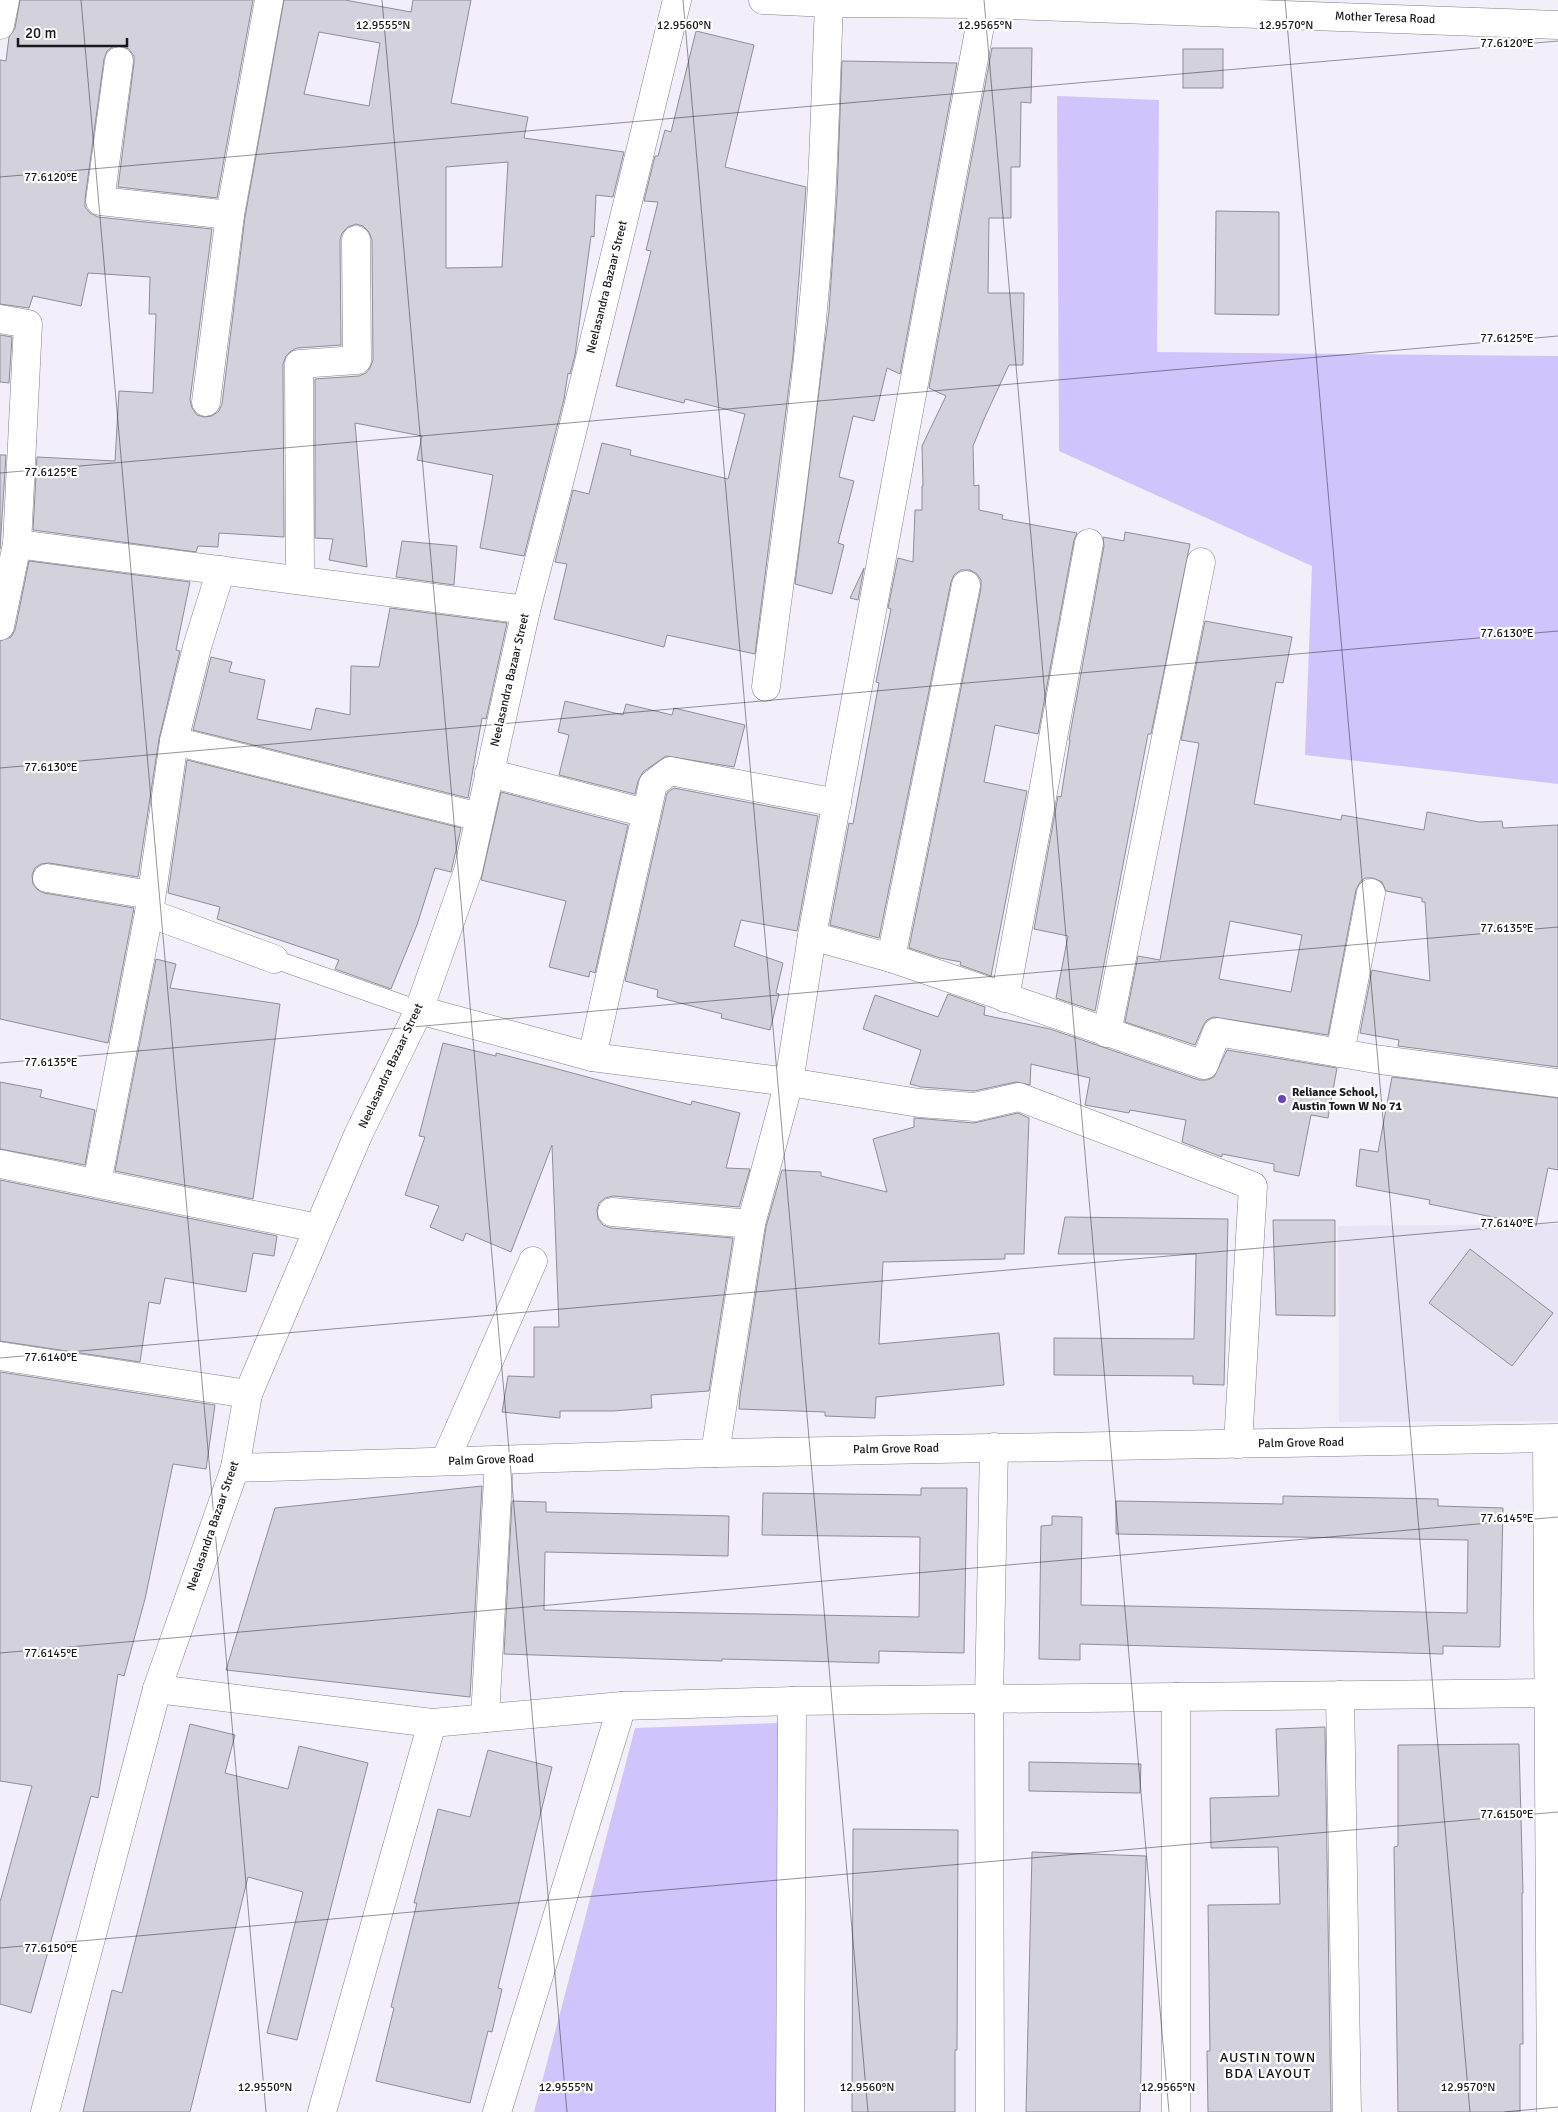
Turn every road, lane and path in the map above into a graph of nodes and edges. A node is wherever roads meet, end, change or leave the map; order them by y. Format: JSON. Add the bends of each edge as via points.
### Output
{"nodes":[{"id":1,"x":5,"y":0,"type":"edge"},
{"id":2,"x":269,"y":0,"type":"edge"},
{"id":3,"x":676,"y":0,"type":"edge"},
{"id":4,"x":763,"y":0,"type":"edge"},
{"id":5,"x":829,"y":3,"type":"junction"},
{"id":6,"x":984,"y":4,"type":"junction"},
{"id":7,"x":0,"y":25,"type":"edge"},
{"id":8,"x":1558,"y":25,"type":"edge"},
{"id":9,"x":119,"y":61,"type":"dead end"},
{"id":10,"x":230,"y":215,"type":"junction"},
{"id":11,"x":356,"y":240,"type":"dead end"},
{"id":12,"x":0,"y":319,"type":"edge"},
{"id":13,"x":206,"y":402,"type":"dead end"},
{"id":14,"x":1088,"y":543,"type":"dead end"},
{"id":15,"x":17,"y":544,"type":"junction"},
{"id":16,"x":1201,"y":562,"type":"dead end"},
{"id":17,"x":221,"y":570,"type":"junction"},
{"id":18,"x":300,"y":580,"type":"junction"},
{"id":19,"x":966,"y":585,"type":"dead end"},
{"id":20,"x":526,"y":610,"type":"junction"},
{"id":21,"x":0,"y":626,"type":"edge"},
{"id":22,"x":766,"y":687,"type":"dead end"},
{"id":23,"x":174,"y":741,"type":"junction"},
{"id":24,"x":489,"y":773,"type":"junction"},
{"id":25,"x":837,"y":803,"type":"junction"},
{"id":26,"x":646,"y":813,"type":"junction"},
{"id":27,"x":480,"y":817,"type":"junction"},
{"id":28,"x":47,"y":878,"type":"dead end"},
{"id":29,"x":1371,"y":893,"type":"dead end"},
{"id":30,"x":150,"y":904,"type":"junction"},
{"id":31,"x":812,"y":936,"type":"junction"},
{"id":32,"x":891,"y":958,"type":"junction"},
{"id":33,"x":274,"y":959,"type":"joint"},
{"id":34,"x":1005,"y":998,"type":"junction"},
{"id":35,"x":418,"y":1010,"type":"junction"},
{"id":36,"x":1107,"y":1033,"type":"junction"},
{"id":37,"x":1340,"y":1053,"type":"junction"},
{"id":38,"x":592,"y":1057,"type":"junction"},
{"id":39,"x":789,"y":1082,"type":"junction"},
{"id":40,"x":1558,"y":1083,"type":"edge"},
{"id":41,"x":0,"y":1164,"type":"edge"},
{"id":42,"x":97,"y":1183,"type":"junction"},
{"id":43,"x":612,"y":1212,"type":"dead end"},
{"id":44,"x":751,"y":1224,"type":"junction"},
{"id":45,"x":318,"y":1228,"type":"junction"},
{"id":46,"x":533,"y":1261,"type":"dead end"},
{"id":47,"x":0,"y":1356,"type":"edge"},
{"id":48,"x":248,"y":1394,"type":"junction"},
{"id":49,"x":1553,"y":1438,"type":"edge"},
{"id":50,"x":1238,"y":1444,"type":"junction"},
{"id":51,"x":994,"y":1447,"type":"junction"},
{"id":52,"x":715,"y":1453,"type":"junction"},
{"id":53,"x":499,"y":1460,"type":"junction"},
{"id":54,"x":445,"y":1461,"type":"junction"},
{"id":55,"x":235,"y":1468,"type":"junction"},
{"id":56,"x":157,"y":1689,"type":"junction"},
{"id":57,"x":1548,"y":1693,"type":"junction"},
{"id":58,"x":1340,"y":1695,"type":"junction"},
{"id":59,"x":1176,"y":1697,"type":"junction"},
{"id":60,"x":989,"y":1699,"type":"junction"},
{"id":61,"x":792,"y":1701,"type":"junction"},
{"id":62,"x":622,"y":1706,"type":"junction"},
{"id":63,"x":485,"y":1718,"type":"junction"},
{"id":64,"x":432,"y":1723,"type":"junction"},
{"id":65,"x":1554,"y":1992,"type":"edge"},
{"id":66,"x":45,"y":2112,"type":"edge"},
{"id":67,"x":322,"y":2112,"type":"edge"},
{"id":68,"x":498,"y":2112,"type":"edge"},
{"id":69,"x":790,"y":2112,"type":"edge"},
{"id":70,"x":990,"y":2112,"type":"edge"},
{"id":71,"x":1176,"y":2112,"type":"edge"},
{"id":72,"x":1347,"y":2112,"type":"edge"},
{"id":73,"x":1552,"y":2112,"type":"edge"}],
"edges":[{"from":1,"to":7,"type":"street"},
{"from":2,"to":10,"type":"street"},
{"from":3,"to":20,"type":"street","name":"Neelasandra Bazaar Street"},
{"from":4,"to":5,"type":"street","name":"Mother Teresa Road"},
{"from":5,"to":6,"type":"street","name":"Mother Teresa Road"},
{"from":5,"to":22,"type":"street","via":[[820,228],[813,307],[804,404]]},
{"from":6,"to":8,"type":"street","name":"Mother Teresa Road"},
{"from":6,"to":25,"type":"street"},
{"from":9,"to":10,"type":"street","via":[[100,201]]},
{"from":10,"to":13,"type":"street"},
{"from":11,"to":18,"type":"street","via":[[357,360],[299,364]]},
{"from":12,"to":15,"type":"street","via":[[28,324]]},
{"from":14,"to":34,"type":"street"},
{"from":15,"to":17,"type":"street"},
{"from":15,"to":21,"type":"street"},
{"from":16,"to":36,"type":"street"},
{"from":17,"to":18,"type":"street"},
{"from":17,"to":23,"type":"street","via":[[196,647]]},
{"from":18,"to":20,"type":"street"},
{"from":19,"to":32,"type":"street"},
{"from":20,"to":24,"type":"street","name":"Neelasandra Bazaar Street"},
{"from":23,"to":27,"type":"street"},
{"from":23,"to":30,"type":"street"},
{"from":24,"to":26,"type":"street"},
{"from":24,"to":27,"type":"street","name":"Neelasandra Bazaar Street"},
{"from":25,"to":26,"type":"street","via":[[670,771],[653,784]]},
{"from":25,"to":31,"type":"street"},
{"from":26,"to":38,"type":"street"},
{"from":27,"to":35,"type":"street","name":"Neelasandra Bazaar Street","via":[[468,872]]},
{"from":28,"to":30,"type":"street"},
{"from":29,"to":37,"type":"street"},
{"from":30,"to":33,"type":"street"},
{"from":30,"to":42,"type":"street"},
{"from":31,"to":32,"type":"street"},
{"from":31,"to":39,"type":"street"},
{"from":32,"to":34,"type":"street"},
{"from":33,"to":35,"type":"lane"},
{"from":34,"to":36,"type":"street"},
{"from":35,"to":38,"type":"street"},
{"from":35,"to":45,"type":"street","name":"Neelasandra Bazaar Street"},
{"from":36,"to":37,"type":"street","via":[[1204,1065],[1217,1032]]},
{"from":37,"to":40,"type":"street"},
{"from":38,"to":39,"type":"street"},
{"from":39,"to":44,"type":"street"},
{"from":39,"to":50,"type":"street","via":[[919,1103],[975,1108],[1019,1097],[1253,1186]]},
{"from":41,"to":42,"type":"street"},
{"from":42,"to":45,"type":"street"},
{"from":43,"to":44,"type":"street"},
{"from":44,"to":52,"type":"street"},
{"from":45,"to":48,"type":"street","name":"Neelasandra Bazaar Street"},
{"from":46,"to":54,"type":"street"},
{"from":47,"to":48,"type":"street"},
{"from":48,"to":55,"type":"street","name":"Neelasandra Bazaar Street"},
{"from":49,"to":50,"type":"street","name":"Palm Grove Road"},
{"from":49,"to":57,"type":"street"},
{"from":50,"to":51,"type":"street","name":"Palm Grove Road"},
{"from":51,"to":52,"type":"street","name":"Palm Grove Road"},
{"from":51,"to":60,"type":"street"},
{"from":52,"to":53,"type":"street","name":"Palm Grove Road"},
{"from":53,"to":54,"type":"street","name":"Palm Grove Road"},
{"from":53,"to":63,"type":"street"},
{"from":54,"to":55,"type":"street","name":"Palm Grove Road"},
{"from":55,"to":56,"type":"street","name":"Neelasandra Bazaar Street"},
{"from":56,"to":64,"type":"street"},
{"from":56,"to":66,"type":"street","name":"Neelasandra Bazaar Street"},
{"from":57,"to":58,"type":"street"},
{"from":57,"to":65,"type":"street"},
{"from":58,"to":59,"type":"street"},
{"from":58,"to":72,"type":"street"},
{"from":59,"to":60,"type":"street"},
{"from":59,"to":71,"type":"street"},
{"from":60,"to":61,"type":"street"},
{"from":60,"to":70,"type":"street"},
{"from":61,"to":62,"type":"street"},
{"from":61,"to":69,"type":"street"},
{"from":62,"to":63,"type":"street"},
{"from":62,"to":68,"type":"street"},
{"from":63,"to":64,"type":"street"},
{"from":64,"to":67,"type":"street"},
{"from":65,"to":73,"type":"street"}]}
